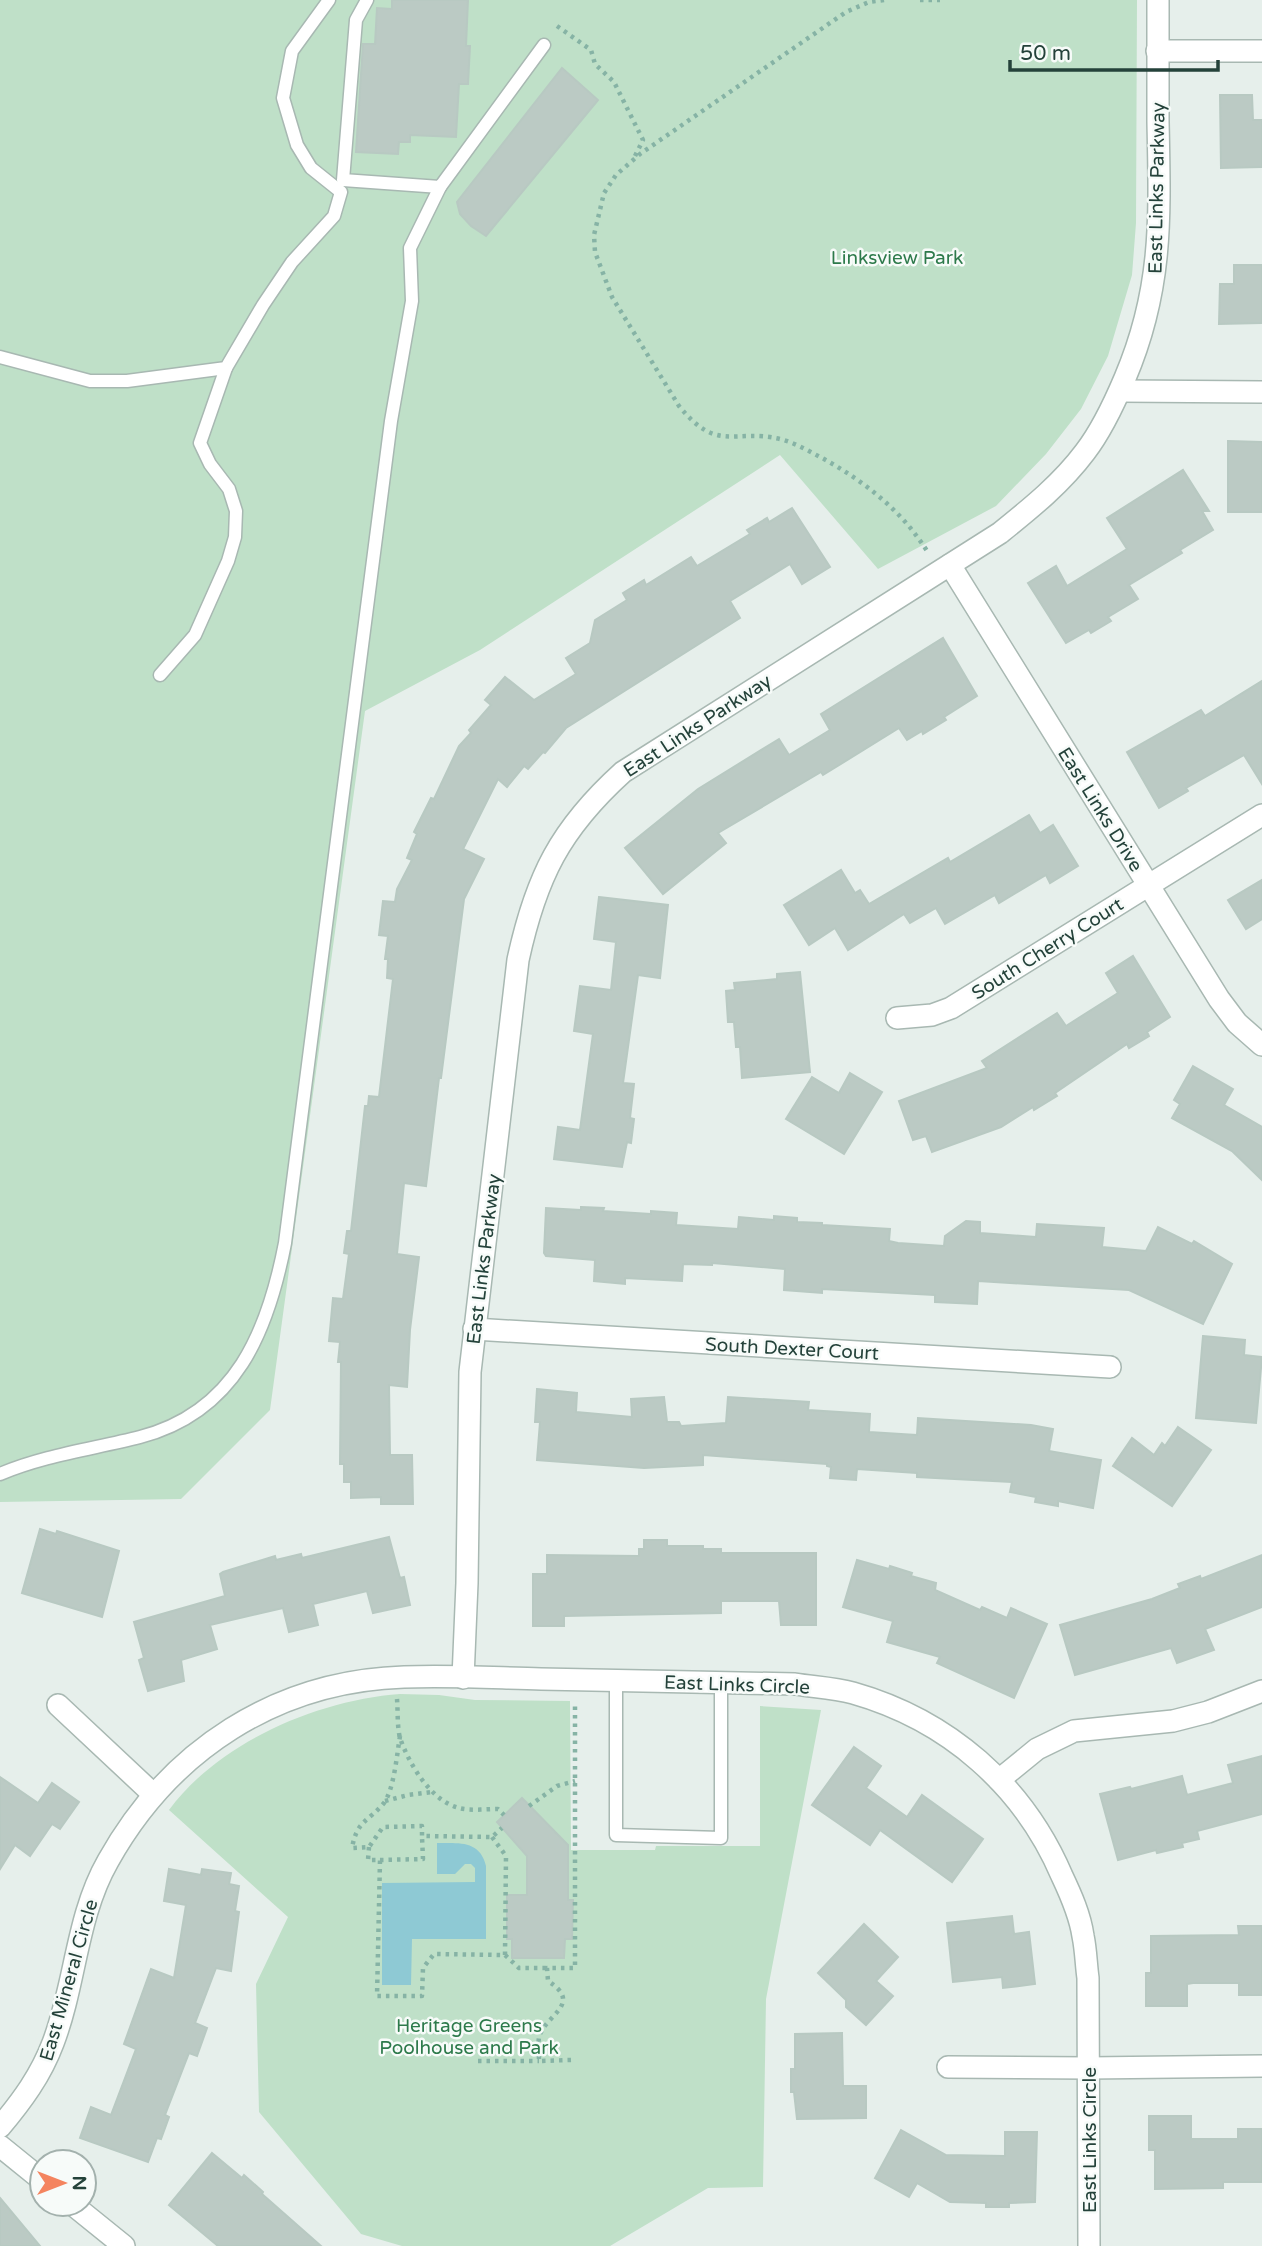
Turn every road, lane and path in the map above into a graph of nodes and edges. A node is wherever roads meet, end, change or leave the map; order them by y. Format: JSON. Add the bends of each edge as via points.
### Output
{"nodes":[{"id":1,"x":329,"y":0,"type":"edge"},
{"id":2,"x":367,"y":0,"type":"edge"},
{"id":3,"x":884,"y":0,"type":"edge"},
{"id":4,"x":920,"y":0,"type":"edge"},
{"id":5,"x":940,"y":0,"type":"edge"},
{"id":6,"x":1158,"y":0,"type":"edge"},
{"id":7,"x":557,"y":26,"type":"dead end"},
{"id":8,"x":544,"y":45,"type":"dead end"},
{"id":9,"x":1157,"y":51,"type":"junction"},
{"id":10,"x":1262,"y":51,"type":"edge"},
{"id":11,"x":632,"y":162,"type":"junction"},
{"id":12,"x":440,"y":187,"type":"junction"},
{"id":13,"x":0,"y":356,"type":"edge"},
{"id":14,"x":226,"y":368,"type":"junction"},
{"id":15,"x":1120,"y":391,"type":"junction"},
{"id":16,"x":1262,"y":392,"type":"edge"},
{"id":17,"x":945,"y":568,"type":"junction"},
{"id":18,"x":160,"y":675,"type":"dead end"},
{"id":19,"x":1262,"y":815,"type":"edge"},
{"id":20,"x":1148,"y":885,"type":"junction"},
{"id":21,"x":897,"y":1018,"type":"dead end"},
{"id":22,"x":1262,"y":1045,"type":"edge"},
{"id":23,"x":474,"y":1329,"type":"junction"},
{"id":24,"x":1110,"y":1367,"type":"dead end"},
{"id":25,"x":0,"y":1474,"type":"edge"},
{"id":26,"x":396,"y":1677,"type":"junction"},
{"id":27,"x":463,"y":1678,"type":"junction"},
{"id":28,"x":616,"y":1681,"type":"junction"},
{"id":29,"x":720,"y":1682,"type":"junction"},
{"id":30,"x":1262,"y":1691,"type":"edge"},
{"id":31,"x":575,"y":1703,"type":"dead end"},
{"id":32,"x":58,"y":1704,"type":"dead end"},
{"id":33,"x":400,"y":1737,"type":"junction"},
{"id":34,"x":999,"y":1780,"type":"junction"},
{"id":35,"x":575,"y":1781,"type":"junction"},
{"id":36,"x":432,"y":1792,"type":"junction"},
{"id":37,"x":153,"y":1794,"type":"junction"},
{"id":38,"x":385,"y":1801,"type":"junction"},
{"id":39,"x":529,"y":1806,"type":"dead end"},
{"id":40,"x":504,"y":1815,"type":"dead end"},
{"id":41,"x":502,"y":1828,"type":"dead end"},
{"id":42,"x":422,"y":1836,"type":"junction"},
{"id":43,"x":492,"y":1837,"type":"junction"},
{"id":44,"x":369,"y":1847,"type":"junction"},
{"id":45,"x":380,"y":1860,"type":"junction"},
{"id":46,"x":505,"y":1955,"type":"junction"},
{"id":47,"x":547,"y":1968,"type":"junction"},
{"id":48,"x":571,"y":2060,"type":"dead end"},
{"id":49,"x":478,"y":2061,"type":"dead end"},
{"id":50,"x":539,"y":2061,"type":"junction"},
{"id":51,"x":1262,"y":2066,"type":"edge"},
{"id":52,"x":948,"y":2067,"type":"dead end"},
{"id":53,"x":1088,"y":2068,"type":"junction"},
{"id":54,"x":0,"y":2127,"type":"edge"},
{"id":55,"x":0,"y":2146,"type":"edge"},
{"id":56,"x":28,"y":2168,"type":"edge"},
{"id":57,"x":89,"y":2218,"type":"edge"},
{"id":58,"x":124,"y":2246,"type":"edge"},
{"id":59,"x":1089,"y":2246,"type":"edge"}],
"edges":[{"from":1,"to":14,"type":"lane","via":[[292,51],[283,98],[297,145],[311,167],[341,192],[334,216],[292,262]]},
{"from":2,"to":12,"type":"lane","via":[[356,20],[343,180]]},
{"from":3,"to":11,"type":"path","via":[[846,12]]},
{"from":4,"to":5,"type":"path"},
{"from":6,"to":9,"type":"street","name":"East Links Parkway"},
{"from":7,"to":11,"type":"path","via":[[591,50],[595,64],[614,82],[643,140]]},
{"from":8,"to":12,"type":"lane"},
{"from":9,"to":10,"type":"street"},
{"from":9,"to":15,"type":"street","name":"East Links Parkway","via":[[1157,262],[1144,329]]},
{"from":11,"to":17,"type":"path","via":[[604,193],[594,252],[612,297],[679,406],[708,432],[728,438],[781,439],[848,473],[901,517]]},
{"from":12,"to":25,"type":"lane","via":[[410,248],[412,301],[389,434],[285,1243],[263,1323],[223,1390],[184,1419],[141,1437],[79,1449]]},
{"from":13,"to":14,"type":"lane","via":[[90,380]]},
{"from":14,"to":18,"type":"lane","via":[[200,443],[209,464],[229,489],[236,511],[234,537],[195,635]]},
{"from":15,"to":16,"type":"street"},
{"from":15,"to":17,"type":"street","name":"East Links Parkway","via":[[1086,451],[1065,476],[1000,533]]},
{"from":17,"to":20,"type":"street","name":"East Links Drive"},
{"from":17,"to":23,"type":"street","name":"East Links Parkway","via":[[623,772],[558,846],[528,914],[518,960]]},
{"from":19,"to":20,"type":"street","name":"South Cherry Court"},
{"from":20,"to":21,"type":"street","name":"South Cherry Court","via":[[951,1008]]},
{"from":20,"to":22,"type":"street","name":"East Links Drive","via":[[1219,999]]},
{"from":23,"to":24,"type":"street","name":"South Dexter Court"},
{"from":23,"to":27,"type":"street","name":"East Links Parkway"},
{"from":26,"to":27,"type":"street","name":"East Mineral Circle"},
{"from":26,"to":33,"type":"path"},
{"from":26,"to":37,"type":"street","name":"East Mineral Circle","via":[[337,1685],[250,1717],[211,1741]]},
{"from":27,"to":28,"type":"street","name":"East Links Circle"},
{"from":28,"to":29,"type":"street","name":"East Links Circle"},
{"from":28,"to":29,"type":"lane","via":[[616,1835],[720,1838]]},
{"from":29,"to":34,"type":"street","name":"East Links Circle","via":[[795,1684],[851,1693],[889,1706],[949,1737]]},
{"from":30,"to":34,"type":"street","via":[[1173,1721],[1074,1731],[1037,1749]]},
{"from":31,"to":35,"type":"path"},
{"from":32,"to":37,"type":"street"},
{"from":33,"to":36,"type":"path"},
{"from":33,"to":38,"type":"path"},
{"from":34,"to":53,"type":"street","name":"East Links Circle","via":[[1037,1827],[1076,1911],[1088,1978]]},
{"from":35,"to":39,"type":"path","via":[[556,1786]]},
{"from":35,"to":47,"type":"path","via":[[575,1968]]},
{"from":36,"to":38,"type":"path"},
{"from":36,"to":40,"type":"path","via":[[460,1809],[498,1809]]},
{"from":37,"to":54,"type":"street","name":"East Mineral Circle","via":[[107,1863],[92,1896],[63,2012],[41,2070]]},
{"from":38,"to":44,"type":"path","via":[[355,1831],[352,1848]]},
{"from":41,"to":43,"type":"path"},
{"from":42,"to":43,"type":"path"},
{"from":42,"to":44,"type":"path","via":[[422,1826],[383,1827]]},
{"from":42,"to":45,"type":"path","via":[[423,1859]]},
{"from":43,"to":46,"type":"path","via":[[506,1856]]},
{"from":44,"to":45,"type":"path","via":[[369,1860]]},
{"from":45,"to":46,"type":"path","via":[[377,1996],[422,1996],[423,1968],[434,1954]]},
{"from":46,"to":47,"type":"path","via":[[520,1968]]},
{"from":47,"to":50,"type":"path","via":[[548,1981],[563,1997],[560,2011],[539,2035]]},
{"from":48,"to":50,"type":"path"},
{"from":49,"to":50,"type":"path"},
{"from":51,"to":53,"type":"street"},
{"from":52,"to":53,"type":"street"},
{"from":53,"to":59,"type":"street","name":"East Links Circle"},
{"from":55,"to":56,"type":"street"},
{"from":57,"to":58,"type":"street"}]}
